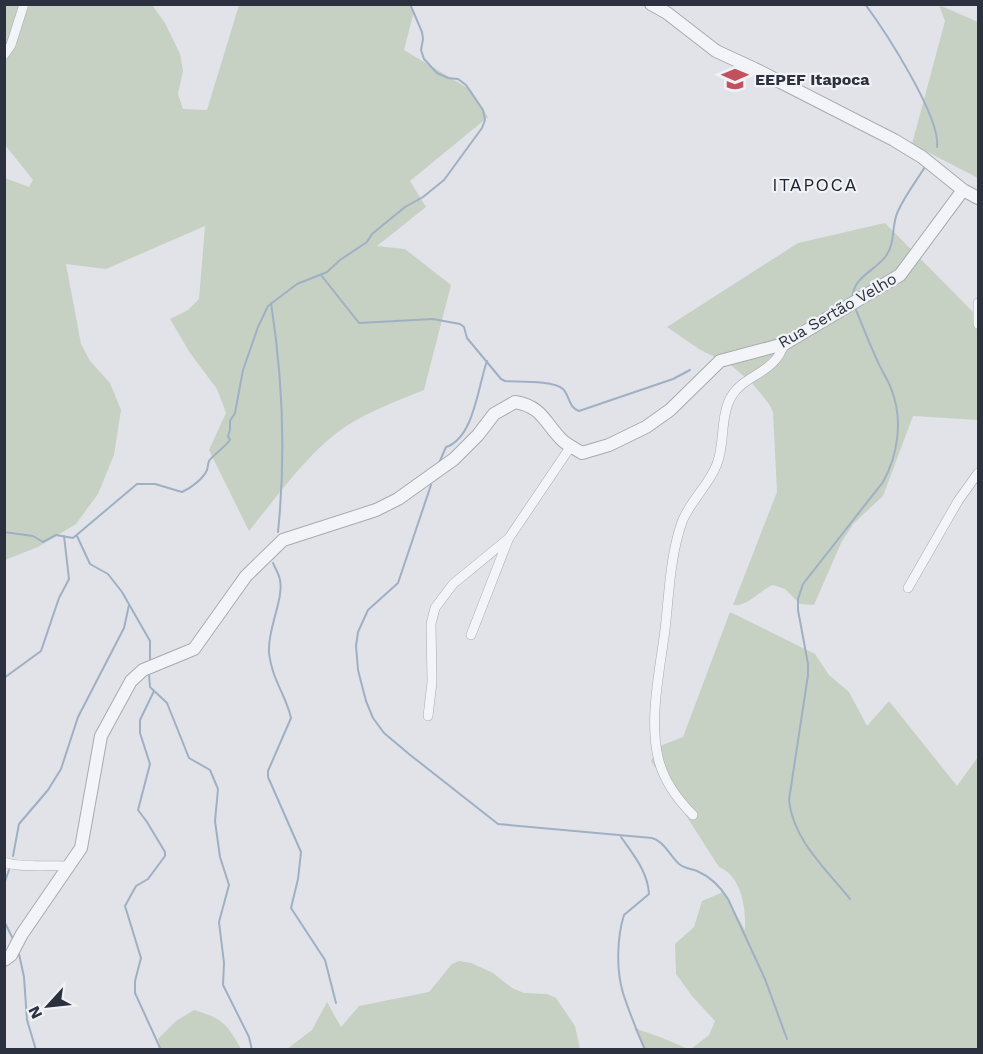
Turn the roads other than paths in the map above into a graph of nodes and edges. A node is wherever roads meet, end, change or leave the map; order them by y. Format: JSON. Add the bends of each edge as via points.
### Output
{"nodes":[{"id":1,"x":24,"y":4,"type":"edge"},
{"id":2,"x":651,"y":4,"type":"edge"},
{"id":3,"x":4,"y":55,"type":"edge"},
{"id":4,"x":963,"y":190,"type":"junction"},
{"id":5,"x":978,"y":198,"type":"edge"},
{"id":6,"x":978,"y":303,"type":"edge"},
{"id":7,"x":978,"y":324,"type":"edge"},
{"id":8,"x":784,"y":344,"type":"junction"},
{"id":9,"x":571,"y":446,"type":"junction"},
{"id":10,"x":978,"y":472,"type":"edge"},
{"id":11,"x":509,"y":538,"type":"junction"},
{"id":12,"x":908,"y":588,"type":"dead end"},
{"id":13,"x":471,"y":635,"type":"dead end"},
{"id":14,"x":428,"y":716,"type":"dead end"},
{"id":15,"x":693,"y":814,"type":"dead end"},
{"id":16,"x":4,"y":862,"type":"edge"},
{"id":17,"x":67,"y":866,"type":"junction"},
{"id":18,"x":4,"y":960,"type":"edge"}],
"edges":[{"from":1,"to":3,"type":"street","via":[[14,38]]},
{"from":2,"to":4,"type":"street","via":[[716,51],[922,156]]},
{"from":4,"to":5,"type":"street"},
{"from":4,"to":8,"type":"street","name":"Rua Sertão Velho","via":[[900,275]]},
{"from":6,"to":7,"type":"street"},
{"from":8,"to":9,"type":"street","name":"Rua Sertão Velho","via":[[720,361],[670,410],[609,445],[582,453]]},
{"from":8,"to":15,"type":"street","via":[[772,364],[738,388],[729,400],[716,466],[691,505],[679,534],[671,575],[656,740],[660,766],[668,783]]},
{"from":9,"to":11,"type":"street"},
{"from":9,"to":17,"type":"street","via":[[540,411],[515,402],[494,414],[454,459],[398,499],[283,540],[246,576],[194,649],[143,670],[131,681],[101,736],[81,848]]},
{"from":10,"to":12,"type":"street"},
{"from":11,"to":13,"type":"street"},
{"from":11,"to":14,"type":"street","via":[[453,584],[435,608]]},
{"from":16,"to":17,"type":"street"},
{"from":17,"to":18,"type":"street","via":[[11,955]]}]}
